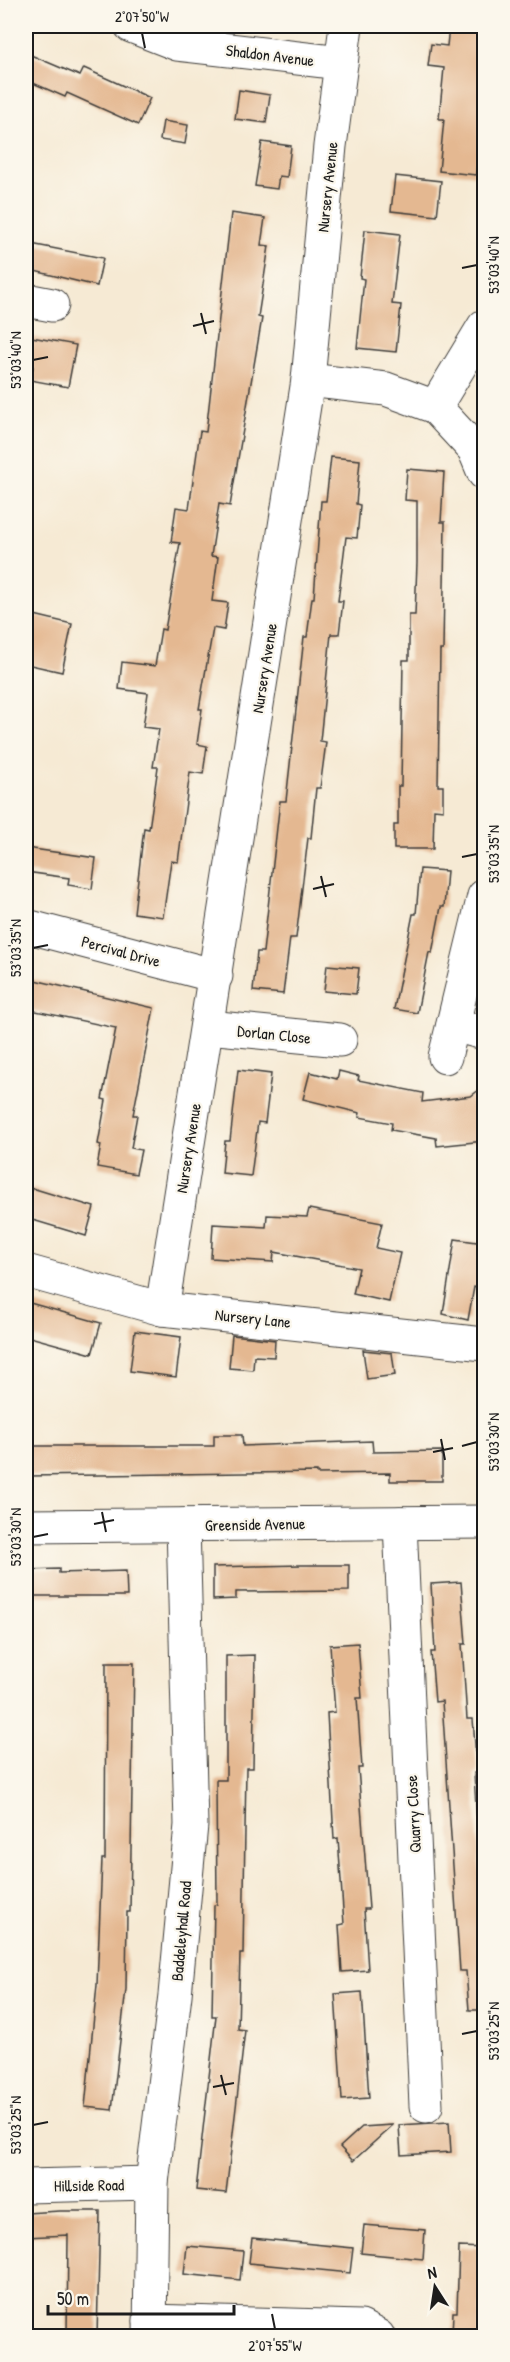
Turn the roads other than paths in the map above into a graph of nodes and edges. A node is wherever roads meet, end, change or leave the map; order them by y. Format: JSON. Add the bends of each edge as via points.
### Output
{"nodes":[{"id":1,"x":131,"y":26,"type":"edge"},
{"id":2,"x":346,"y":26,"type":"edge"},
{"id":3,"x":341,"y":63,"type":"junction"},
{"id":4,"x":484,"y":326,"type":"edge"},
{"id":5,"x":308,"y":380,"type":"junction"},
{"id":6,"x":435,"y":407,"type":"junction"},
{"id":7,"x":484,"y":473,"type":"edge"},
{"id":8,"x":484,"y":896,"type":"edge"},
{"id":9,"x":26,"y":926,"type":"edge"},
{"id":10,"x":216,"y":976,"type":"junction"},
{"id":11,"x":453,"y":1025,"type":"junction"},
{"id":12,"x":208,"y":1027,"type":"junction"},
{"id":13,"x":484,"y":1033,"type":"edge"},
{"id":14,"x":340,"y":1040,"type":"dead end"},
{"id":15,"x":445,"y":1057,"type":"dead end"},
{"id":16,"x":26,"y":1271,"type":"edge"},
{"id":17,"x":162,"y":1309,"type":"junction"},
{"id":18,"x":484,"y":1344,"type":"edge"},
{"id":19,"x":484,"y":1522,"type":"edge"},
{"id":20,"x":400,"y":1523,"type":"junction"},
{"id":21,"x":183,"y":1525,"type":"junction"},
{"id":22,"x":26,"y":1526,"type":"edge"},
{"id":23,"x":426,"y":2106,"type":"dead end"},
{"id":24,"x":152,"y":2183,"type":"junction"},
{"id":25,"x":26,"y":2186,"type":"edge"},
{"id":26,"x":150,"y":2329,"type":"edge"},
{"id":27,"x":378,"y":2337,"type":"edge"}],
"edges":[{"from":1,"to":3,"type":"street","name":"Shaldon Avenue","via":[[177,44]]},
{"from":2,"to":3,"type":"street","name":"Nursery Avenue"},
{"from":3,"to":5,"type":"street","name":"Nursery Avenue"},
{"from":4,"to":6,"type":"street"},
{"from":5,"to":6,"type":"street","via":[[386,389]]},
{"from":5,"to":10,"type":"street","name":"Nursery Avenue"},
{"from":6,"to":7,"type":"street","via":[[474,448]]},
{"from":8,"to":11,"type":"street"},
{"from":9,"to":10,"type":"street","name":"Percival Drive"},
{"from":10,"to":12,"type":"street","name":"Nursery Avenue"},
{"from":11,"to":13,"type":"street"},
{"from":11,"to":15,"type":"street"},
{"from":12,"to":14,"type":"street","name":"Dorlan Close"},
{"from":12,"to":17,"type":"street","name":"Nursery Avenue"},
{"from":16,"to":17,"type":"street","name":"Nursery Lane"},
{"from":17,"to":18,"type":"street","name":"Nursery Lane"},
{"from":19,"to":20,"type":"street","name":"Greenside Avenue"},
{"from":20,"to":21,"type":"street","name":"Greenside Avenue"},
{"from":20,"to":23,"type":"street","name":"Quarry Close"},
{"from":21,"to":22,"type":"street","name":"Greenside Avenue"},
{"from":21,"to":24,"type":"street","name":"Baddeleyhall Road","via":[[191,1825],[176,1995]]},
{"from":24,"to":25,"type":"street","name":"Hillside Road"},
{"from":24,"to":26,"type":"street","name":"Baddeleyhall Road"},
{"from":26,"to":27,"type":"street","via":[[361,2327]]}]}
